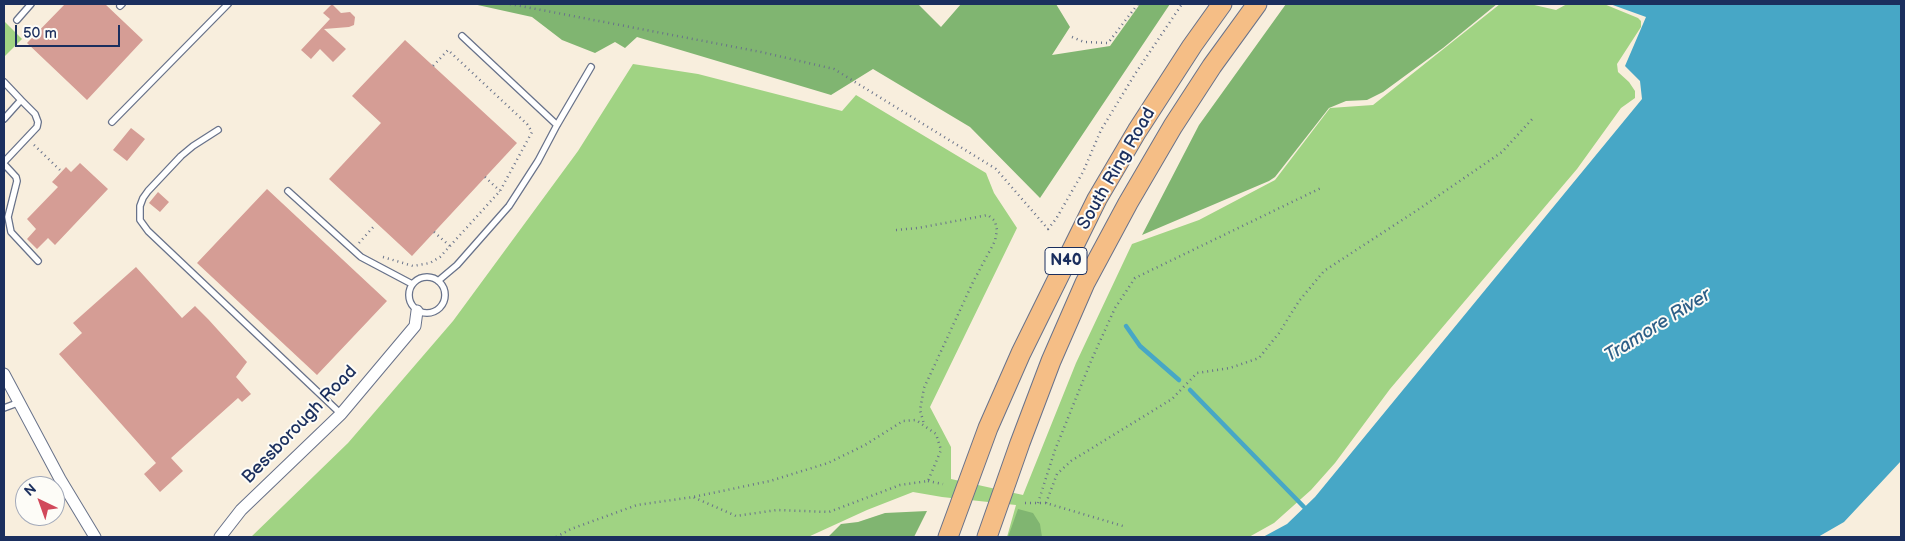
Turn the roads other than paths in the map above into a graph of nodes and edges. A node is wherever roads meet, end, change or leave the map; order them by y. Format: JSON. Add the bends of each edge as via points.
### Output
{"nodes":[{"id":1,"x":31,"y":4,"type":"edge"},
{"id":2,"x":228,"y":4,"type":"edge"},
{"id":3,"x":1222,"y":4,"type":"edge"},
{"id":4,"x":1257,"y":4,"type":"edge"},
{"id":5,"x":17,"y":20,"type":"dead end"},
{"id":6,"x":462,"y":36,"type":"dead end"},
{"id":7,"x":591,"y":67,"type":"dead end"},
{"id":8,"x":4,"y":82,"type":"edge"},
{"id":9,"x":21,"y":100,"type":"junction"},
{"id":10,"x":4,"y":119,"type":"edge"},
{"id":11,"x":112,"y":122,"type":"dead end"},
{"id":12,"x":557,"y":125,"type":"junction"},
{"id":13,"x":218,"y":130,"type":"dead end"},
{"id":14,"x":4,"y":163,"type":"edge"},
{"id":15,"x":288,"y":191,"type":"dead end"},
{"id":16,"x":38,"y":261,"type":"dead end"},
{"id":17,"x":438,"y":281,"type":"junction"},
{"id":18,"x":412,"y":284,"type":"junction"},
{"id":19,"x":417,"y":311,"type":"junction"},
{"id":20,"x":4,"y":374,"type":"edge"},
{"id":21,"x":20,"y":402,"type":"junction"},
{"id":22,"x":4,"y":408,"type":"edge"},
{"id":23,"x":341,"y":414,"type":"junction"},
{"id":24,"x":95,"y":537,"type":"edge"},
{"id":25,"x":220,"y":537,"type":"edge"},
{"id":26,"x":948,"y":537,"type":"edge"},
{"id":27,"x":987,"y":537,"type":"edge"}],
"edges":[{"from":1,"to":5,"type":"lane"},
{"from":2,"to":11,"type":"lane"},
{"from":3,"to":26,"type":"highway","name":"South Ring Road","number":"N40","via":[[1137,132],[1093,207],[1021,352],[981,446]]},
{"from":4,"to":27,"type":"highway","name":"South Ring Road","number":"N40","via":[[1173,126],[1086,283],[1051,361]]},
{"from":6,"to":12,"type":"lane"},
{"from":7,"to":12,"type":"lane"},
{"from":8,"to":9,"type":"lane"},
{"from":9,"to":10,"type":"lane"},
{"from":9,"to":14,"type":"lane","via":[[35,114],[37,127]]},
{"from":12,"to":17,"type":"lane","via":[[509,206],[457,265]]},
{"from":13,"to":23,"type":"lane","via":[[193,146],[148,191],[140,206],[140,220]]},
{"from":14,"to":16,"type":"lane","via":[[16,177],[17,186],[8,224],[15,238]]},
{"from":15,"to":18,"type":"lane","via":[[361,258]]},
{"from":17,"to":18,"type":"lane","via":[[428,277]]},
{"from":17,"to":19,"type":"lane","via":[[445,291],[440,308],[429,313]]},
{"from":18,"to":19,"type":"lane","via":[[409,296]]},
{"from":19,"to":23,"type":"street","name":"Bessborough Road","via":[[415,326]]},
{"from":20,"to":21,"type":"street"},
{"from":21,"to":22,"type":"lane"},
{"from":21,"to":24,"type":"street"},
{"from":23,"to":25,"type":"street","name":"Bessborough Road","via":[[241,510]]}]}
